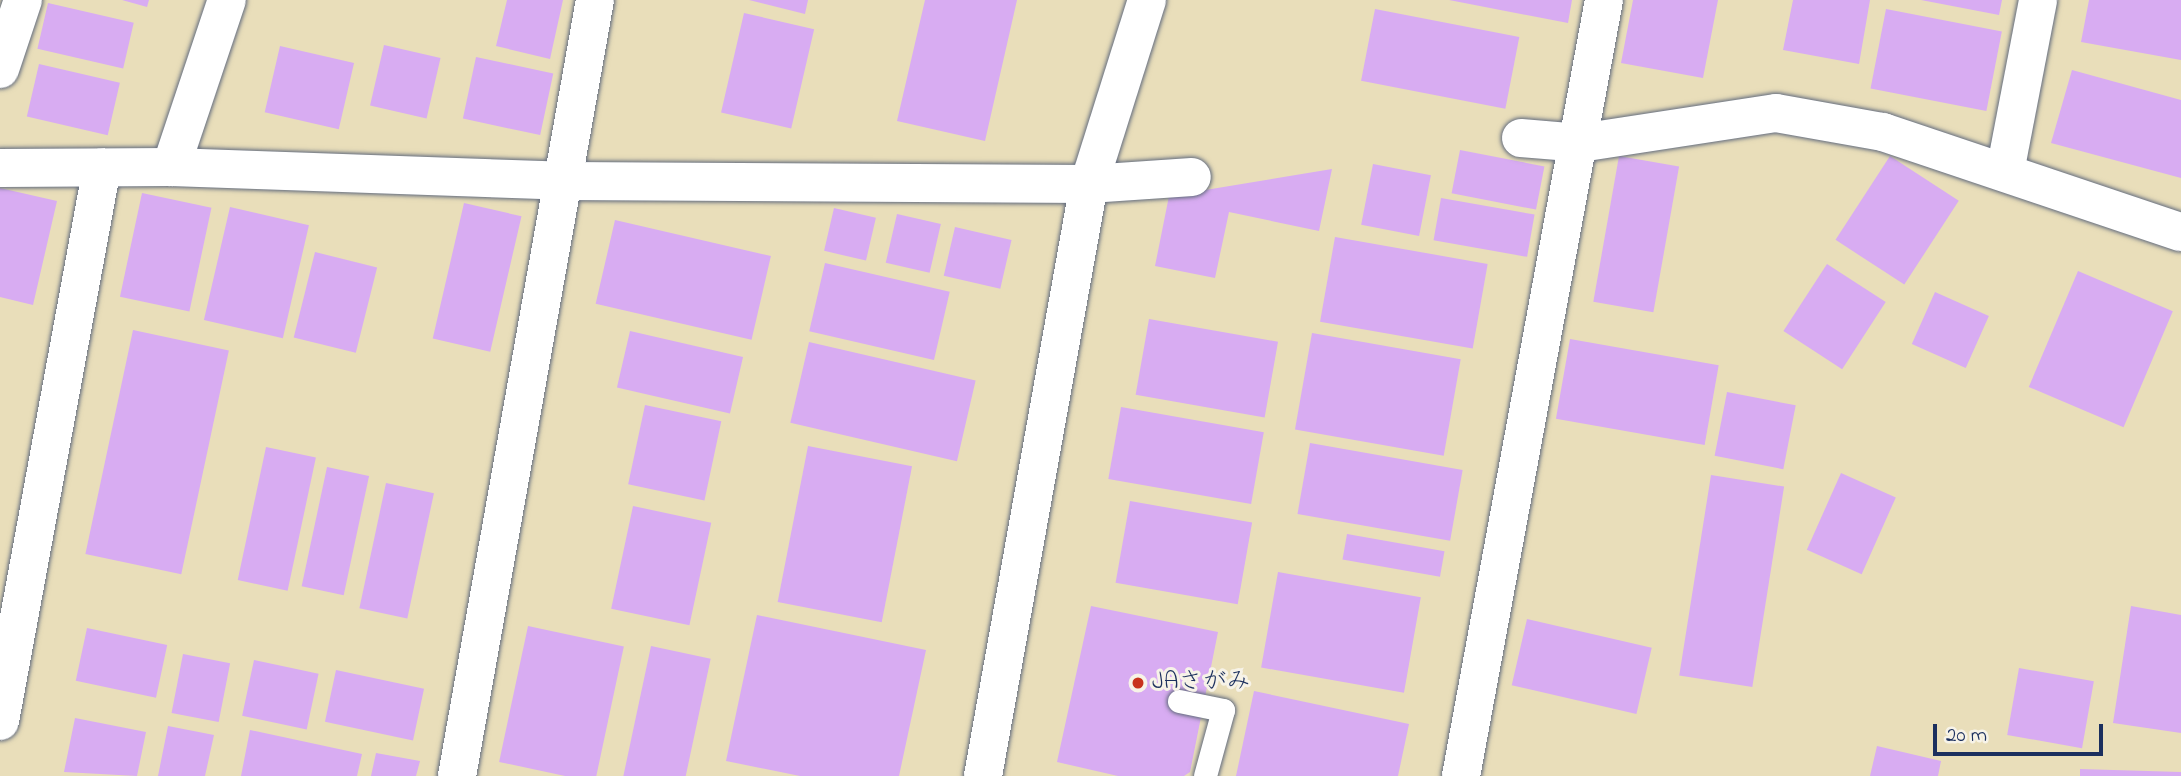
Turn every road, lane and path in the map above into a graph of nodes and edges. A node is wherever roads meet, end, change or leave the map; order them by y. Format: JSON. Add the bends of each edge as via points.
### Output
{"nodes":[{"id":1,"x":23,"y":0,"type":"edge"},
{"id":2,"x":228,"y":0,"type":"edge"},
{"id":3,"x":595,"y":0,"type":"edge"},
{"id":4,"x":1147,"y":0,"type":"edge"},
{"id":5,"x":1604,"y":0,"type":"edge"},
{"id":6,"x":2038,"y":0,"type":"edge"},
{"id":7,"x":0,"y":69,"type":"edge"},
{"id":8,"x":1521,"y":138,"type":"dead end"},
{"id":9,"x":1580,"y":143,"type":"junction"},
{"id":10,"x":102,"y":167,"type":"junction"},
{"id":11,"x":171,"y":167,"type":"junction"},
{"id":12,"x":0,"y":168,"type":"edge"},
{"id":13,"x":2005,"y":172,"type":"junction"},
{"id":14,"x":1192,"y":177,"type":"dead end"},
{"id":15,"x":564,"y":181,"type":"junction"},
{"id":16,"x":1088,"y":184,"type":"junction"},
{"id":17,"x":2181,"y":232,"type":"edge"},
{"id":18,"x":1179,"y":701,"type":"dead end"},
{"id":19,"x":0,"y":721,"type":"edge"},
{"id":20,"x":990,"y":774,"type":"edge"},
{"id":21,"x":457,"y":776,"type":"edge"},
{"id":22,"x":1205,"y":776,"type":"edge"},
{"id":23,"x":1461,"y":776,"type":"edge"}],
"edges":[{"from":1,"to":7,"type":"street"},
{"from":2,"to":11,"type":"street"},
{"from":3,"to":15,"type":"street"},
{"from":4,"to":16,"type":"street"},
{"from":5,"to":9,"type":"street"},
{"from":6,"to":13,"type":"street"},
{"from":8,"to":9,"type":"street"},
{"from":9,"to":13,"type":"street","via":[[1776,113],[1883,132]]},
{"from":9,"to":23,"type":"street"},
{"from":10,"to":11,"type":"street"},
{"from":10,"to":12,"type":"street"},
{"from":10,"to":19,"type":"street"},
{"from":11,"to":15,"type":"street"},
{"from":13,"to":17,"type":"street"},
{"from":14,"to":16,"type":"street"},
{"from":15,"to":16,"type":"street"},
{"from":15,"to":21,"type":"street"},
{"from":16,"to":20,"type":"street"},
{"from":18,"to":22,"type":"lane","via":[[1223,710]]}]}
